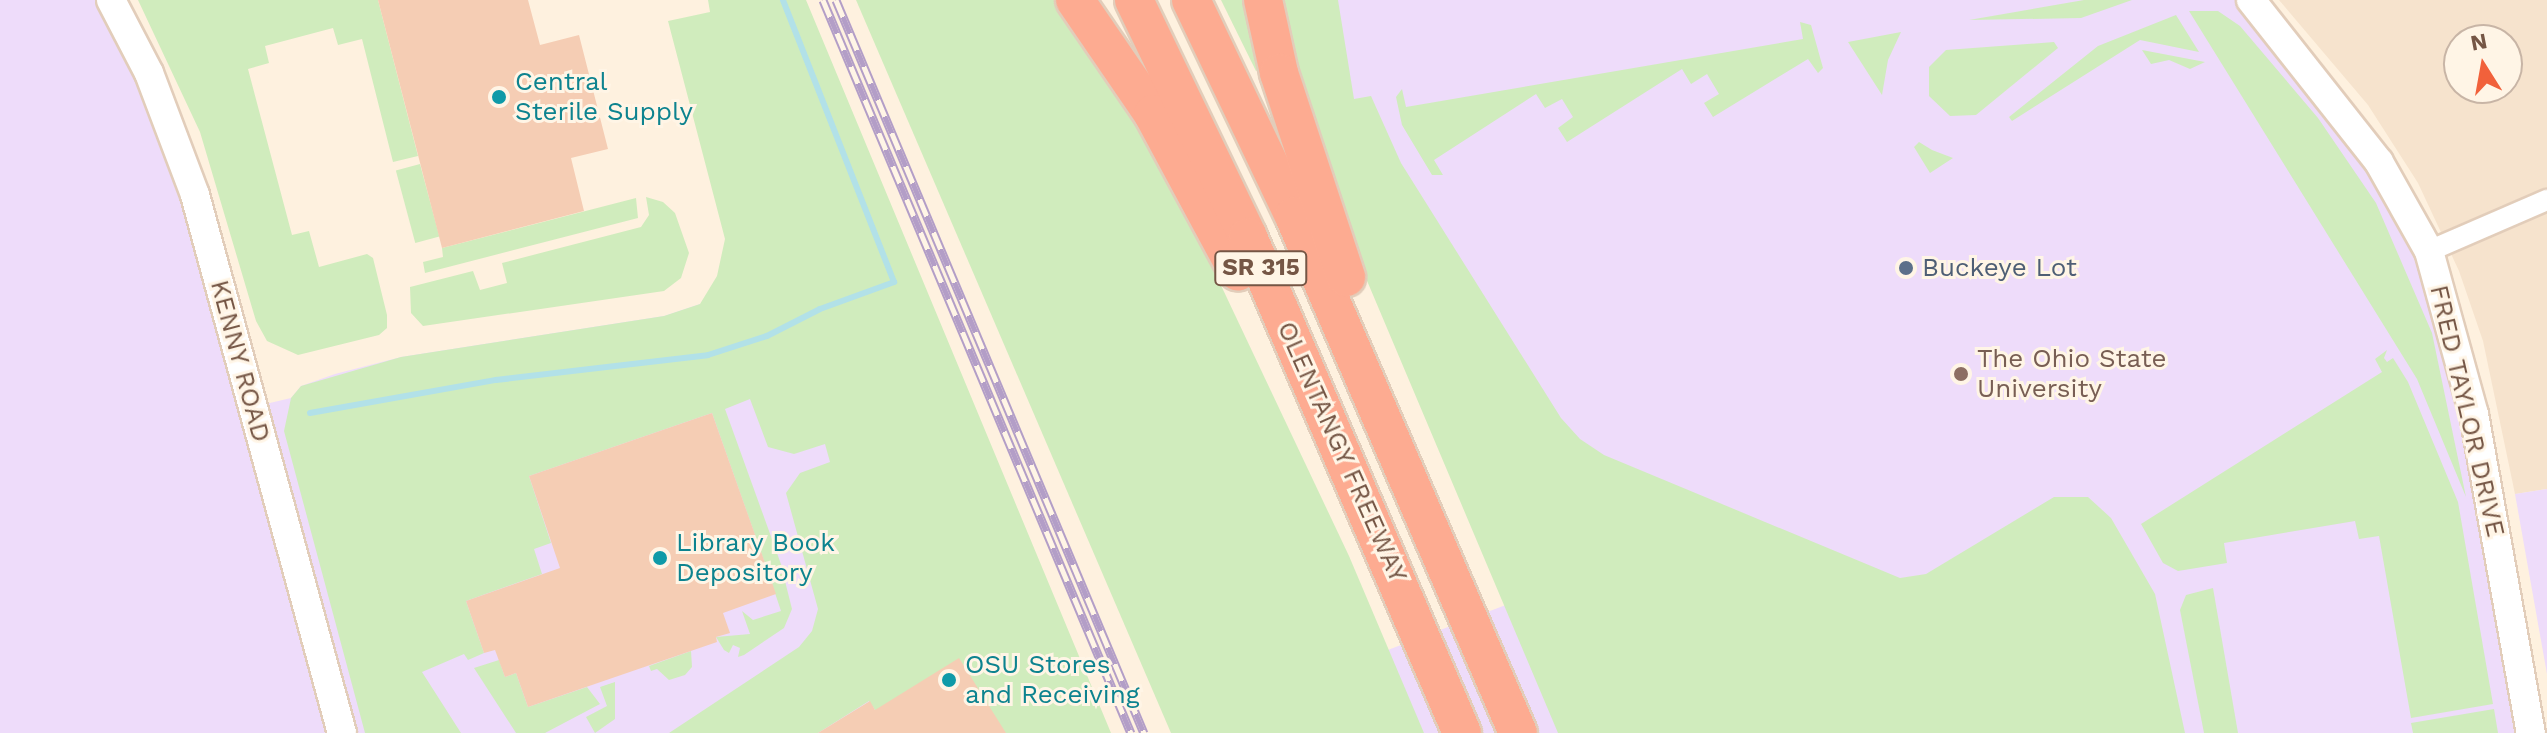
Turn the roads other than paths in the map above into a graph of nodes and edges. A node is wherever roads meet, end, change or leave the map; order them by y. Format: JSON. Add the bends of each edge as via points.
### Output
{"nodes":[{"id":1,"x":111,"y":0,"type":"edge"},
{"id":2,"x":1075,"y":0,"type":"edge"},
{"id":3,"x":1134,"y":0,"type":"edge"},
{"id":4,"x":1191,"y":0,"type":"edge"},
{"id":5,"x":1263,"y":0,"type":"edge"},
{"id":6,"x":2251,"y":0,"type":"edge"},
{"id":7,"x":2547,"y":200,"type":"edge"},
{"id":8,"x":2429,"y":251,"type":"junction"},
{"id":9,"x":1428,"y":518,"type":"junction"},
{"id":10,"x":1381,"y":539,"type":"junction"},
{"id":11,"x":342,"y":733,"type":"edge"},
{"id":12,"x":1462,"y":733,"type":"edge"},
{"id":13,"x":1518,"y":733,"type":"edge"},
{"id":14,"x":2531,"y":733,"type":"edge"}],
"edges":[{"from":1,"to":11,"type":"street","name":"KENNY ROAD","via":[[149,73],[195,195]]},
{"from":2,"to":10,"type":"highway","via":[[1153,114]]},
{"from":3,"to":10,"type":"highway","name":"OLENTANGY FREEWAY","number":"SR 315","via":[[1248,237]]},
{"from":4,"to":9,"type":"highway","name":"OLENTANGY FREEWAY","number":"SR 315"},
{"from":5,"to":9,"type":"highway","via":[[1305,158]]},
{"from":6,"to":8,"type":"street","name":"FRED TAYLOR DRIVE","via":[[2379,162]]},
{"from":7,"to":8,"type":"street"},
{"from":8,"to":14,"type":"street","name":"FRED TAYLOR DRIVE","via":[[2474,414]]},
{"from":9,"to":13,"type":"highway","name":"OLENTANGY FREEWAY","number":"SR 315"},
{"from":10,"to":12,"type":"highway","name":"OLENTANGY FREEWAY","number":"SR 315"}]}
